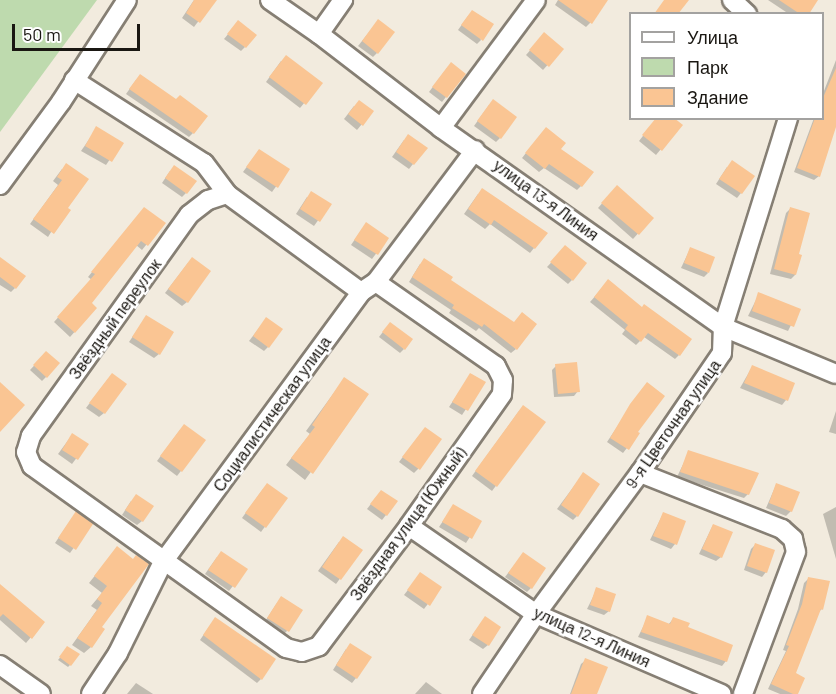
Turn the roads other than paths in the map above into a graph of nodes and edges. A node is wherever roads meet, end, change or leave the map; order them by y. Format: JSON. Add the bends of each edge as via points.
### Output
{"nodes":[{"id":1,"x":127,"y":0,"type":"edge"},
{"id":2,"x":270,"y":0,"type":"edge"},
{"id":3,"x":344,"y":0,"type":"edge"},
{"id":4,"x":536,"y":0,"type":"edge"},
{"id":5,"x":732,"y":0,"type":"edge"},
{"id":6,"x":745,"y":12,"type":"edge"},
{"id":7,"x":319,"y":34,"type":"junction"},
{"id":8,"x":74,"y":80,"type":"junction"},
{"id":9,"x":787,"y":120,"type":"edge"},
{"id":10,"x":441,"y":128,"type":"junction"},
{"id":11,"x":475,"y":150,"type":"junction"},
{"id":12,"x":0,"y":185,"type":"edge"},
{"id":13,"x":227,"y":194,"type":"junction"},
{"id":14,"x":369,"y":287,"type":"junction"},
{"id":15,"x":723,"y":327,"type":"junction"},
{"id":16,"x":836,"y":374,"type":"edge"},
{"id":17,"x":640,"y":473,"type":"junction"},
{"id":18,"x":409,"y":526,"type":"junction"},
{"id":19,"x":163,"y":562,"type":"junction"},
{"id":20,"x":536,"y":614,"type":"junction"},
{"id":21,"x":0,"y":665,"type":"edge"},
{"id":22,"x":41,"y":694,"type":"edge"},
{"id":23,"x":91,"y":694,"type":"edge"},
{"id":24,"x":482,"y":694,"type":"edge"},
{"id":25,"x":722,"y":694,"type":"edge"},
{"id":26,"x":743,"y":694,"type":"edge"}],
"edges":[{"from":1,"to":8,"type":"lane"},
{"from":2,"to":7,"type":"lane","name":"улица 13-я Линия"},
{"from":3,"to":7,"type":"lane"},
{"from":4,"to":10,"type":"lane"},
{"from":5,"to":6,"type":"lane"},
{"from":7,"to":10,"type":"lane","name":"улица 13-я Линия"},
{"from":8,"to":12,"type":"lane"},
{"from":8,"to":13,"type":"lane","via":[[204,163]]},
{"from":9,"to":15,"type":"lane","name":"9-я Цветочная улица"},
{"from":10,"to":11,"type":"lane","name":"улица 13-я Линия"},
{"from":11,"to":14,"type":"lane","name":"Социалистическая улица"},
{"from":11,"to":15,"type":"lane","name":"улица 13-я Линия"},
{"from":13,"to":14,"type":"lane"},
{"from":13,"to":19,"type":"lane","name":"Звёздный переулок","via":[[208,200],[189,215],[31,436],[26,452],[32,466]]},
{"from":14,"to":18,"type":"lane","name":"Звёздная улица (Южный)","via":[[496,366],[503,380],[501,394]]},
{"from":14,"to":19,"type":"lane","name":"Социалистическая улица"},
{"from":15,"to":16,"type":"lane","name":"улица 13-я Линия"},
{"from":15,"to":17,"type":"lane","name":"9-я Цветочная улица","via":[[722,353]]},
{"from":17,"to":20,"type":"lane","name":"9-я Цветочная улица"},
{"from":17,"to":26,"type":"lane","via":[[782,529],[793,540],[796,552]]},
{"from":18,"to":19,"type":"lane","name":"Звёздная улица (Южный)","via":[[319,646],[302,652],[286,648]]},
{"from":18,"to":20,"type":"lane","name":"улица 12-я Линия"},
{"from":19,"to":23,"type":"lane","name":"Социалистическая улица","via":[[118,653]]},
{"from":20,"to":24,"type":"lane","name":"9-я Цветочная улица"},
{"from":20,"to":25,"type":"lane","name":"улица 12-я Линия"},
{"from":21,"to":22,"type":"lane"}]}
